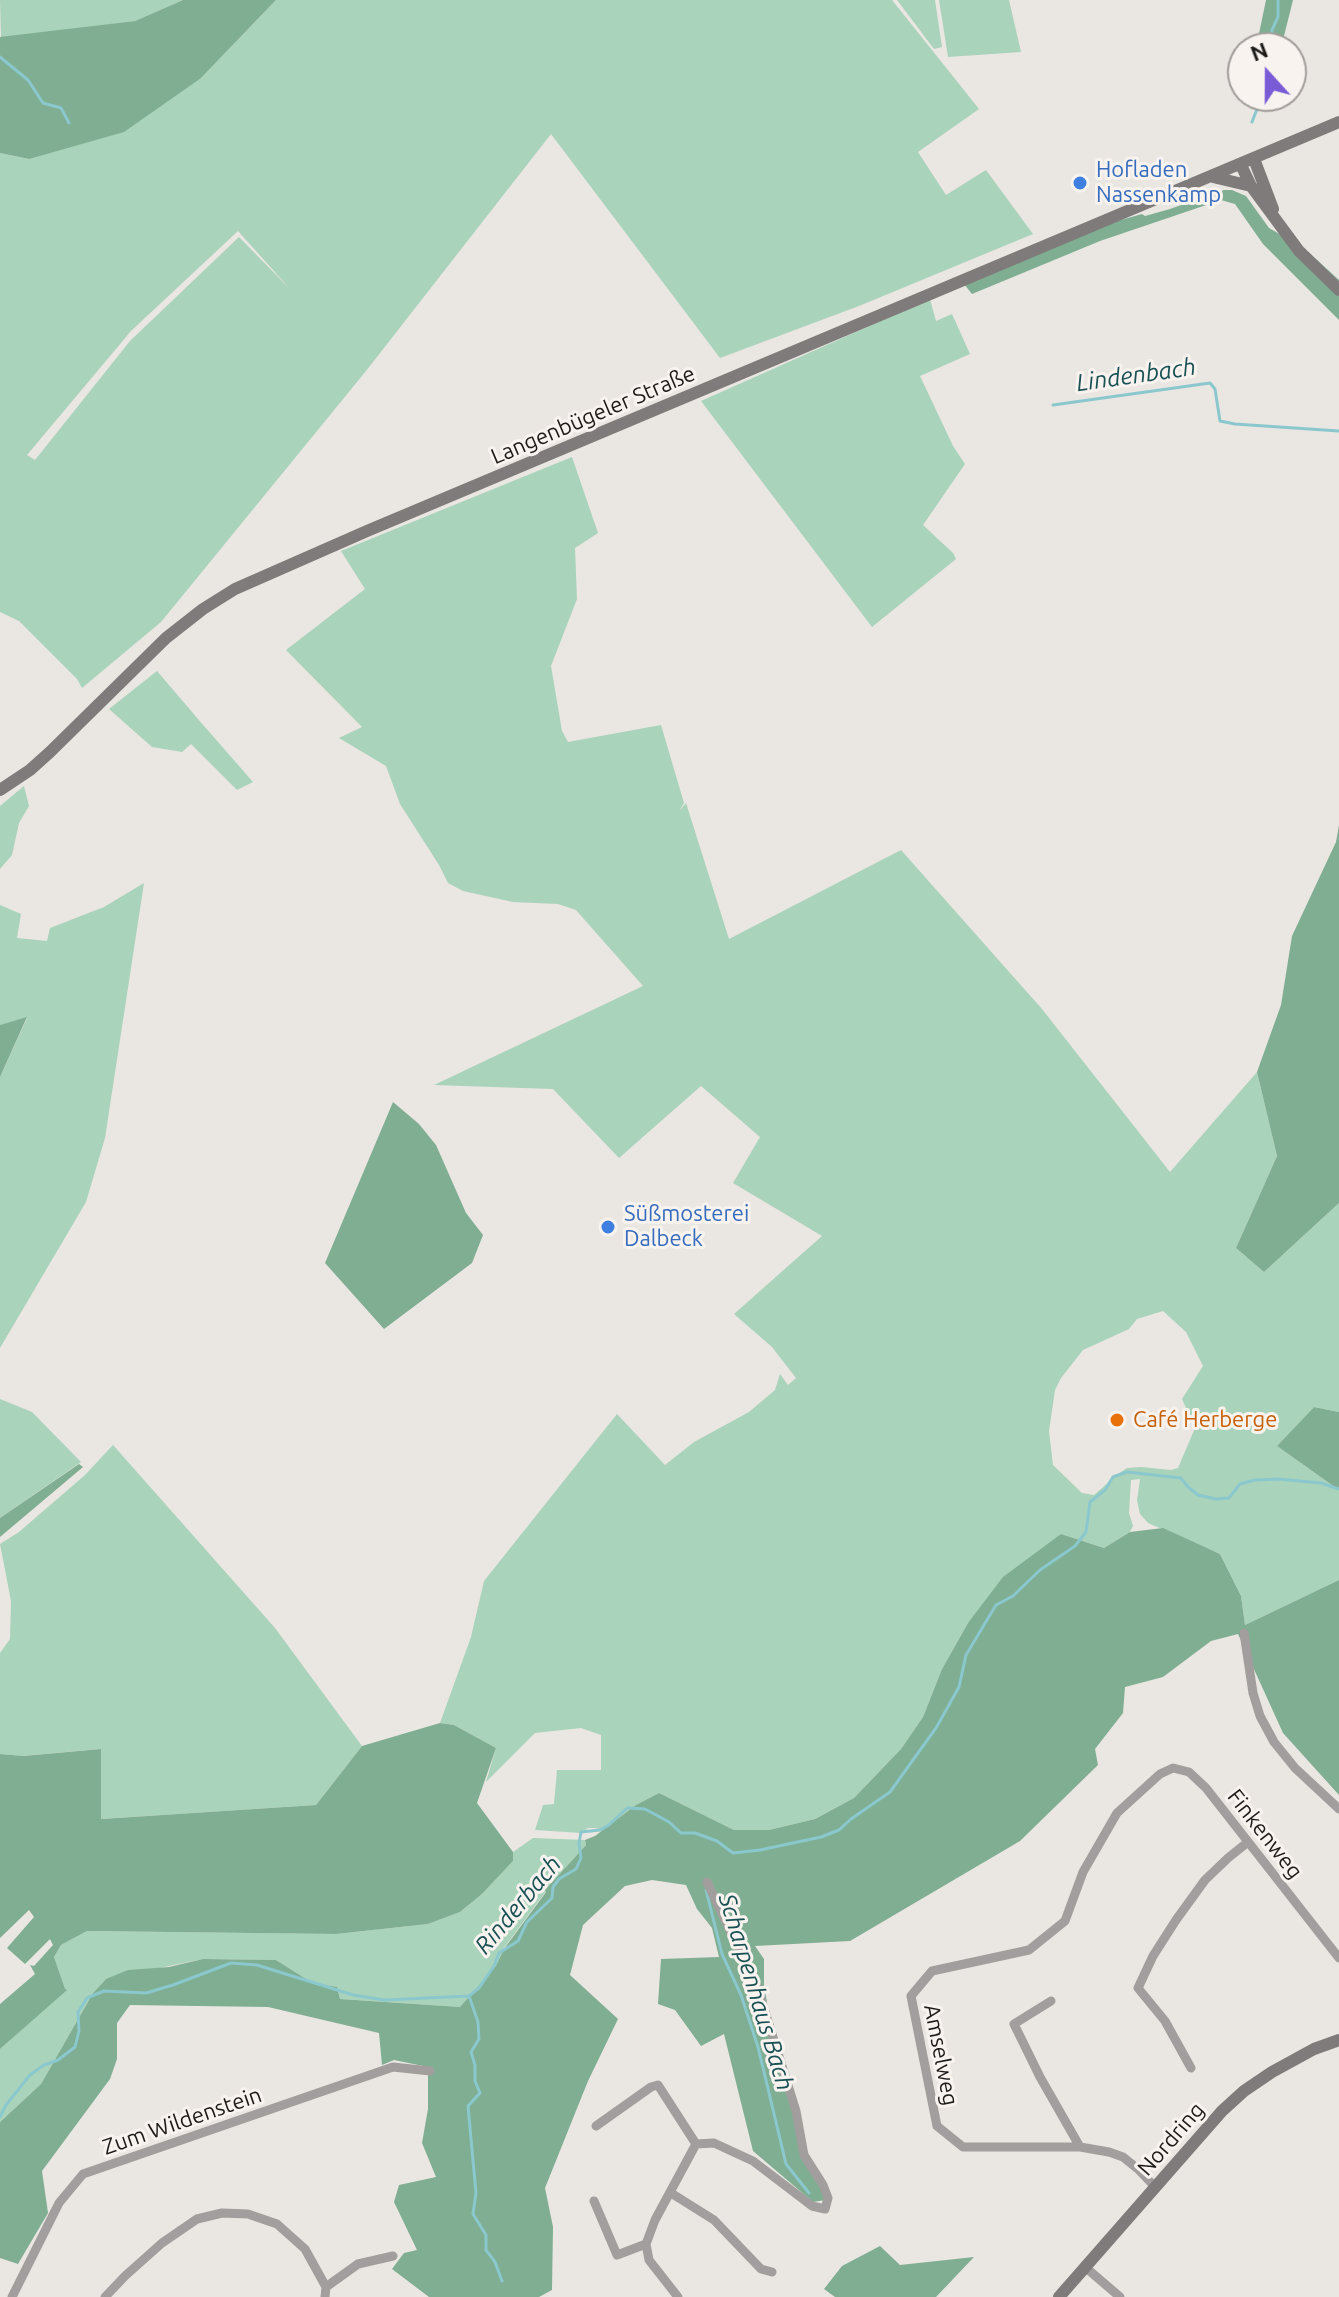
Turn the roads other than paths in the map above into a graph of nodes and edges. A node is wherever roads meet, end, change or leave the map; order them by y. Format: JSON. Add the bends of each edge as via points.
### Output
{"nodes":[{"id":1,"x":1339,"y":122,"type":"edge"},
{"id":2,"x":1254,"y":159,"type":"junction"},
{"id":3,"x":1241,"y":165,"type":"junction"},
{"id":4,"x":1213,"y":177,"type":"junction"},
{"id":5,"x":1251,"y":186,"type":"junction"},
{"id":6,"x":1278,"y":223,"type":"junction"},
{"id":7,"x":1339,"y":290,"type":"edge"},
{"id":8,"x":0,"y":790,"type":"edge"},
{"id":9,"x":1244,"y":1633,"type":"dead end"},
{"id":10,"x":1148,"y":1785,"type":"joint"},
{"id":11,"x":1339,"y":1809,"type":"edge"},
{"id":12,"x":1248,"y":1842,"type":"junction"},
{"id":13,"x":707,"y":1882,"type":"dead end"},
{"id":14,"x":1339,"y":1958,"type":"edge"},
{"id":15,"x":1051,"y":2001,"type":"dead end"},
{"id":16,"x":1339,"y":2040,"type":"edge"},
{"id":17,"x":1191,"y":2068,"type":"dead end"},
{"id":18,"x":430,"y":2071,"type":"dead end"},
{"id":19,"x":596,"y":2126,"type":"dead end"},
{"id":20,"x":696,"y":2144,"type":"junction"},
{"id":21,"x":1080,"y":2147,"type":"junction"},
{"id":22,"x":1155,"y":2187,"type":"junction"},
{"id":23,"x":671,"y":2193,"type":"junction"},
{"id":24,"x":594,"y":2201,"type":"dead end"},
{"id":25,"x":646,"y":2244,"type":"junction"},
{"id":26,"x":393,"y":2256,"type":"dead end"},
{"id":27,"x":1085,"y":2267,"type":"junction"},
{"id":28,"x":772,"y":2272,"type":"dead end"},
{"id":29,"x":325,"y":2292,"type":"edge"},
{"id":30,"x":12,"y":2297,"type":"edge"},
{"id":31,"x":105,"y":2297,"type":"edge"},
{"id":32,"x":678,"y":2297,"type":"edge"},
{"id":33,"x":1059,"y":2297,"type":"edge"},
{"id":34,"x":1120,"y":2297,"type":"edge"}],
"edges":[{"from":1,"to":2,"type":"main road","name":"Langenbügeler Straße"},
{"from":2,"to":3,"type":"main road","name":"Langenbügeler Straße"},
{"from":2,"to":6,"type":"main road"},
{"from":3,"to":4,"type":"main road","name":"Langenbügeler Straße"},
{"from":3,"to":5,"type":"main road"},
{"from":4,"to":5,"type":"main road"},
{"from":4,"to":8,"type":"main road","name":"Langenbügeler Straße","via":[[235,589],[166,638],[50,752]]},
{"from":5,"to":6,"type":"main road"},
{"from":6,"to":7,"type":"main road"},
{"from":9,"to":11,"type":"street","via":[[1253,1693],[1274,1742]]},
{"from":10,"to":12,"type":"street","name":"Finkenweg","via":[[1173,1768],[1189,1772]]},
{"from":10,"to":21,"type":"street","name":"Amselweg","via":[[1117,1813],[1099,1841],[1065,1921],[1029,1950],[932,1971],[911,1996],[937,2126],[963,2147]]},
{"from":12,"to":14,"type":"street","name":"Finkenweg"},
{"from":12,"to":17,"type":"street","via":[[1205,1880],[1153,1956],[1138,1988],[1165,2021]]},
{"from":13,"to":20,"type":"street","via":[[758,1989],[796,2111],[804,2155],[828,2198],[825,2209],[812,2206],[753,2161],[714,2143]]},
{"from":15,"to":21,"type":"street","via":[[1014,2024]]},
{"from":16,"to":22,"type":"main road","name":"Nordring","via":[[1296,2058],[1244,2091]]},
{"from":18,"to":30,"type":"street","name":"Zum Wildenstein","via":[[393,2067],[83,2174],[59,2203]]},
{"from":19,"to":20,"type":"street","via":[[658,2085]]},
{"from":20,"to":23,"type":"street"},
{"from":21,"to":22,"type":"street","name":"Amselweg","via":[[1123,2157]]},
{"from":22,"to":27,"type":"main road","name":"Nordring"},
{"from":23,"to":25,"type":"street"},
{"from":23,"to":28,"type":"street","via":[[714,2220],[761,2269]]},
{"from":24,"to":25,"type":"street","via":[[617,2255]]},
{"from":25,"to":32,"type":"street","via":[[649,2260]]},
{"from":26,"to":29,"type":"street","via":[[358,2264]]},
{"from":27,"to":33,"type":"main road","name":"Nordring"},
{"from":27,"to":34,"type":"street"},
{"from":29,"to":31,"type":"street","via":[[305,2249],[277,2224],[248,2214],[222,2213],[197,2219],[162,2243]]}]}
